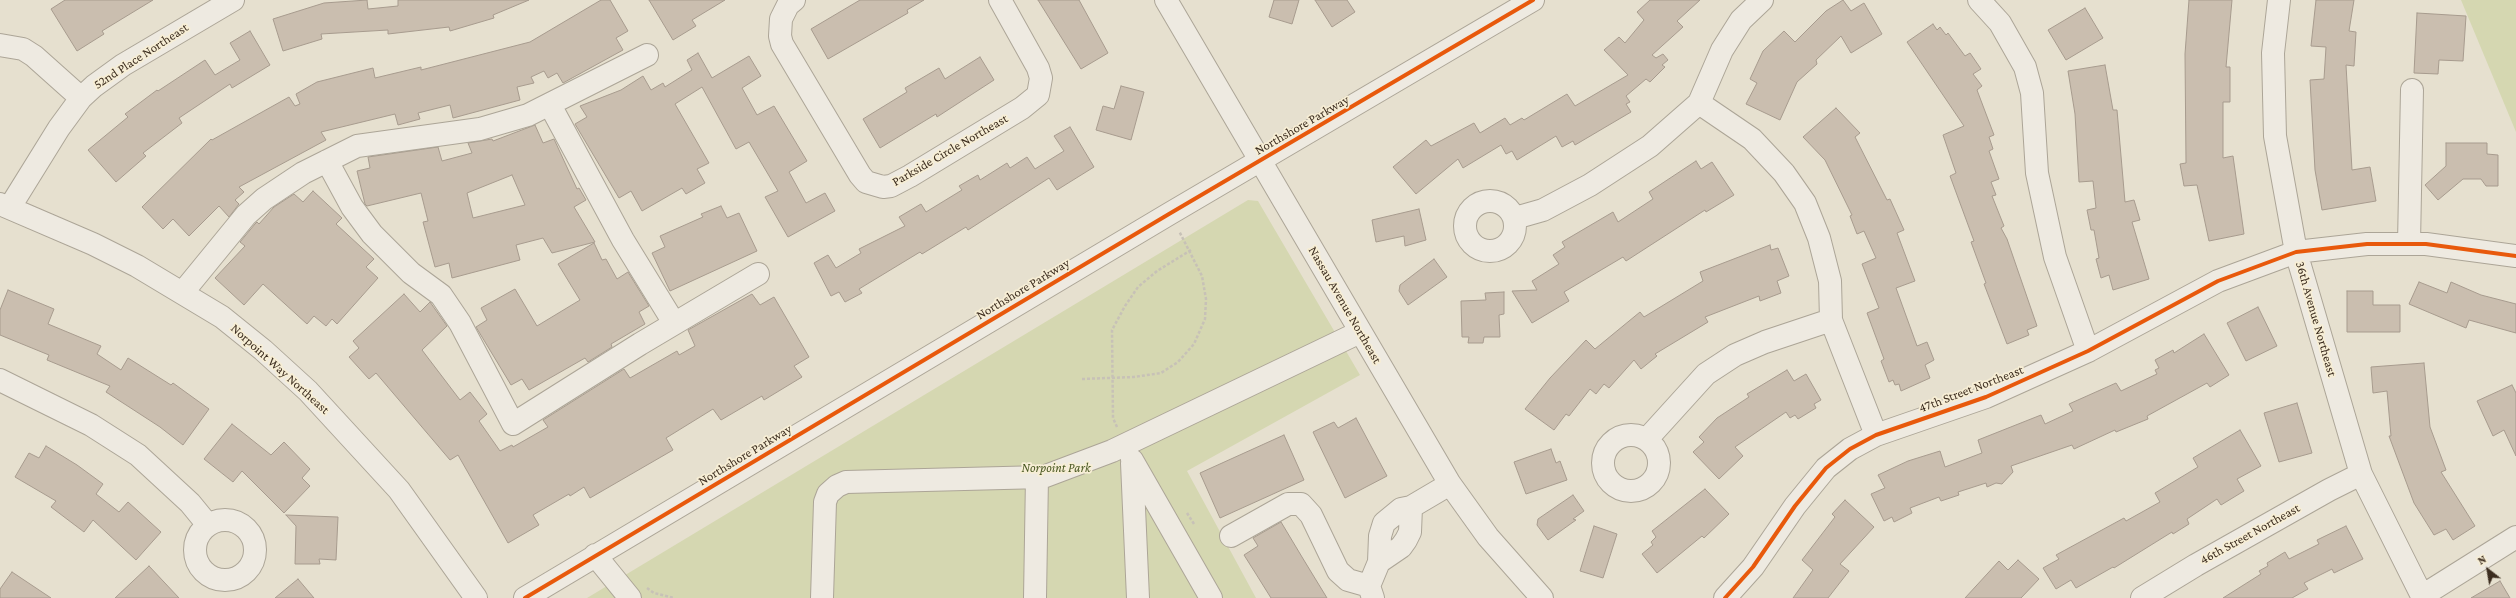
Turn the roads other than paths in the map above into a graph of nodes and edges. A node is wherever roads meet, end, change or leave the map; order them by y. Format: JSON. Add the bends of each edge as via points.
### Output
{"nodes":[{"id":1,"x":233,"y":0,"type":"edge"},
{"id":2,"x":794,"y":0,"type":"edge"},
{"id":3,"x":1000,"y":0,"type":"edge"},
{"id":4,"x":1166,"y":0,"type":"edge"},
{"id":5,"x":1533,"y":0,"type":"edge"},
{"id":6,"x":1762,"y":0,"type":"edge"},
{"id":7,"x":1979,"y":0,"type":"edge"},
{"id":8,"x":2279,"y":0,"type":"edge"},
{"id":9,"x":0,"y":45,"type":"edge"},
{"id":10,"x":647,"y":55,"type":"dead end"},
{"id":11,"x":2412,"y":90,"type":"dead end"},
{"id":12,"x":82,"y":98,"type":"junction"},
{"id":13,"x":1699,"y":103,"type":"junction"},
{"id":14,"x":550,"y":105,"type":"junction"},
{"id":15,"x":1262,"y":160,"type":"junction"},
{"id":16,"x":328,"y":161,"type":"junction"},
{"id":17,"x":5,"y":205,"type":"edge"},
{"id":18,"x":1515,"y":218,"type":"dead end"},
{"id":19,"x":2409,"y":243,"type":"junction"},
{"id":20,"x":2296,"y":252,"type":"junction"},
{"id":21,"x":2516,"y":256,"type":"edge"},
{"id":22,"x":758,"y":274,"type":"dead end"},
{"id":23,"x":183,"y":292,"type":"junction"},
{"id":24,"x":1831,"y":320,"type":"junction"},
{"id":25,"x":674,"y":323,"type":"junction"},
{"id":26,"x":1360,"y":332,"type":"junction"},
{"id":27,"x":2088,"y":350,"type":"junction"},
{"id":28,"x":0,"y":380,"type":"edge"},
{"id":29,"x":1876,"y":435,"type":"junction"},
{"id":30,"x":1647,"y":439,"type":"dead end"},
{"id":31,"x":1131,"y":451,"type":"junction"},
{"id":32,"x":2361,"y":474,"type":"junction"},
{"id":33,"x":1037,"y":476,"type":"junction"},
{"id":34,"x":1450,"y":484,"type":"junction"},
{"id":35,"x":208,"y":525,"type":"dead end"},
{"id":36,"x":1231,"y":536,"type":"dead end"},
{"id":37,"x":2516,"y":537,"type":"edge"},
{"id":38,"x":595,"y":555,"type":"junction"},
{"id":39,"x":1371,"y":592,"type":"edge"},
{"id":40,"x":2422,"y":597,"type":"edge"},
{"id":41,"x":476,"y":598,"type":"edge"},
{"id":42,"x":525,"y":598,"type":"edge"},
{"id":43,"x":630,"y":598,"type":"edge"},
{"id":44,"x":822,"y":598,"type":"edge"},
{"id":45,"x":1035,"y":598,"type":"edge"},
{"id":46,"x":1138,"y":598,"type":"edge"},
{"id":47,"x":1211,"y":598,"type":"edge"},
{"id":48,"x":1542,"y":598,"type":"edge"},
{"id":49,"x":1725,"y":598,"type":"edge"},
{"id":50,"x":2142,"y":598,"type":"edge"}],
"edges":[{"from":1,"to":12,"type":"street","name":"52nd Place Northeast","via":[[123,65]]},
{"from":2,"to":3,"type":"street","name":"Parkside Circle Northeast","via":[[788,5],[781,19],[782,44],[860,175],[866,182],[883,187],[891,186],[910,176],[1022,108],[1038,95],[1041,78],[1038,68]]},
{"from":4,"to":15,"type":"street","name":"Nassau Avenue Northeast"},
{"from":5,"to":15,"type":"street","name":"Northshore Parkway"},
{"from":6,"to":13,"type":"street","via":[[1741,20],[1722,50]]},
{"from":7,"to":27,"type":"street","via":[[2000,22],[2025,67],[2032,93],[2037,173],[2055,257]]},
{"from":8,"to":20,"type":"street","name":"36th Avenue Northeast","via":[[2273,53],[2275,136]]},
{"from":9,"to":12,"type":"street","via":[[23,49],[34,56]]},
{"from":10,"to":14,"type":"street"},
{"from":11,"to":19,"type":"street"},
{"from":12,"to":17,"type":"street","name":"52nd Place Northeast"},
{"from":13,"to":18,"type":"street","via":[[1650,146],[1590,185],[1542,210]]},
{"from":13,"to":24,"type":"street","via":[[1752,139],[1784,173],[1805,203],[1819,238],[1830,281]]},
{"from":14,"to":16,"type":"street","via":[[528,115],[480,129],[357,146]]},
{"from":14,"to":25,"type":"street","via":[[623,240]]},
{"from":15,"to":26,"type":"street","name":"Nassau Avenue Northeast"},
{"from":15,"to":38,"type":"street","name":"Northshore Parkway"},
{"from":16,"to":23,"type":"street","via":[[303,173],[264,199],[246,216]]},
{"from":16,"to":25,"type":"street","via":[[352,207],[372,234],[411,273],[441,295],[460,323],[513,424]]},
{"from":17,"to":23,"type":"street","name":"Norpoint Way Northeast","via":[[106,250]]},
{"from":19,"to":20,"type":"street","name":"47th Street Northeast","via":[[2367,244]]},
{"from":19,"to":21,"type":"street","name":"47th Street Northeast"},
{"from":20,"to":27,"type":"street","name":"47th Street Northeast","via":[[2218,282]]},
{"from":20,"to":32,"type":"street","name":"36th Avenue Northeast"},
{"from":22,"to":25,"type":"street"},
{"from":23,"to":41,"type":"street","name":"Norpoint Way Northeast","via":[[222,317],[263,350],[349,433],[399,490]]},
{"from":24,"to":29,"type":"street"},
{"from":24,"to":30,"type":"street","via":[[1735,355],[1706,374]]},
{"from":26,"to":31,"type":"street"},
{"from":26,"to":34,"type":"street","name":"Nassau Avenue Northeast"},
{"from":27,"to":29,"type":"street","name":"47th Street Northeast","via":[[1986,397]]},
{"from":28,"to":35,"type":"street","via":[[90,424],[138,456],[190,503]]},
{"from":29,"to":49,"type":"street","name":"47th Street Northeast","via":[[1850,449],[1826,468],[1794,506],[1753,567]]},
{"from":31,"to":33,"type":"street","via":[[1043,477]]},
{"from":31,"to":46,"type":"street"},
{"from":31,"to":47,"type":"street"},
{"from":32,"to":40,"type":"street","name":"36th Avenue Northeast"},
{"from":32,"to":50,"type":"street","name":"46th Street Northeast","via":[[2209,557]]},
{"from":33,"to":44,"type":"street","via":[[846,482],[837,486],[828,494],[825,502]]},
{"from":33,"to":45,"type":"street"},
{"from":34,"to":39,"type":"street","via":[[1411,508],[1410,532],[1401,547],[1378,562]]},
{"from":34,"to":48,"type":"street","name":"Nassau Avenue Northeast","via":[[1488,538]]},
{"from":36,"to":39,"type":"street","via":[[1288,504],[1301,504],[1312,515],[1338,571],[1348,580]]},
{"from":37,"to":40,"type":"street"},
{"from":38,"to":42,"type":"street","name":"Northshore Parkway"},
{"from":38,"to":43,"type":"street"}]}
